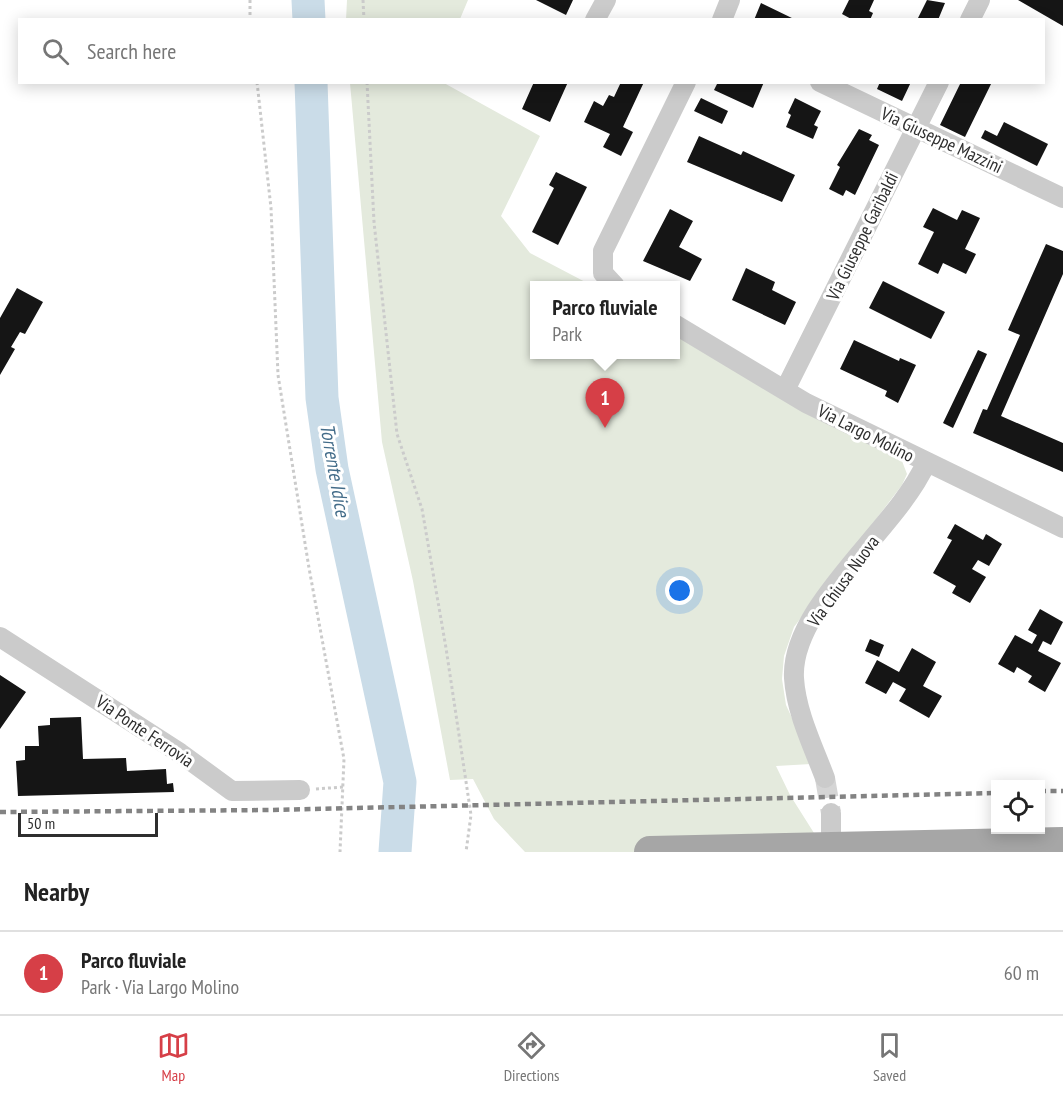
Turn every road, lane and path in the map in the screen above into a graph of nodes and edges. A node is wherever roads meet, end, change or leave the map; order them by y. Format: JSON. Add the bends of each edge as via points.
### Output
{"nodes":[{"id":1,"x":250,"y":0,"type":"edge"},
{"id":2,"x":363,"y":0,"type":"edge"},
{"id":3,"x":606,"y":0,"type":"edge"},
{"id":4,"x":730,"y":0,"type":"edge"},
{"id":5,"x":980,"y":0,"type":"edge"},
{"id":6,"x":250,"y":18,"type":"edge"},
{"id":7,"x":364,"y":18,"type":"edge"},
{"id":8,"x":596,"y":18,"type":"edge"},
{"id":9,"x":723,"y":18,"type":"edge"},
{"id":10,"x":971,"y":18,"type":"edge"},
{"id":11,"x":257,"y":84,"type":"edge"},
{"id":12,"x":367,"y":84,"type":"edge"},
{"id":13,"x":685,"y":84,"type":"edge"},
{"id":14,"x":824,"y":84,"type":"edge"},
{"id":15,"x":938,"y":84,"type":"edge"},
{"id":16,"x":916,"y":128,"type":"junction"},
{"id":17,"x":1063,"y":198,"type":"edge"},
{"id":18,"x":611,"y":281,"type":"edge"},
{"id":19,"x":680,"y":328,"type":"edge"},
{"id":20,"x":785,"y":390,"type":"junction"},
{"id":21,"x":926,"y":463,"type":"junction"},
{"id":22,"x":1063,"y":528,"type":"edge"},
{"id":23,"x":0,"y":637,"type":"edge"},
{"id":24,"x":825,"y":778,"type":"tunnel mouth"},
{"id":25,"x":343,"y":787,"type":"junction"},
{"id":26,"x":300,"y":790,"type":"joint"},
{"id":27,"x":831,"y":813,"type":"tunnel mouth"},
{"id":28,"x":831,"y":835,"type":"dead end"},
{"id":29,"x":1063,"y":843,"type":"edge"},
{"id":30,"x":921,"y":846,"type":"junction"},
{"id":31,"x":340,"y":852,"type":"edge"},
{"id":32,"x":466,"y":852,"type":"edge"},
{"id":33,"x":650,"y":852,"type":"edge"},
{"id":34,"x":957,"y":852,"type":"edge"}],
"edges":[{"from":1,"to":6,"type":"path"},
{"from":2,"to":7,"type":"path"},
{"from":3,"to":8,"type":"street"},
{"from":4,"to":9,"type":"street"},
{"from":5,"to":10,"type":"street"},
{"from":11,"to":25,"type":"path","via":[[271,208],[278,375],[344,759]]},
{"from":12,"to":32,"type":"path","via":[[374,222],[398,434],[422,509],[446,648],[471,815]]},
{"from":13,"to":18,"type":"street","via":[[603,251],[603,273]]},
{"from":14,"to":16,"type":"street","name":"Via Giuseppe Mazzini"},
{"from":15,"to":16,"type":"street","name":"Via Giuseppe Garibaldi"},
{"from":16,"to":17,"type":"street","name":"Via Giuseppe Mazzini"},
{"from":16,"to":20,"type":"street","name":"Via Giuseppe Garibaldi"},
{"from":19,"to":20,"type":"street","name":"Via Largo Molino"},
{"from":20,"to":21,"type":"street","name":"Via Largo Molino"},
{"from":21,"to":22,"type":"street","name":"Via Largo Molino"},
{"from":21,"to":24,"type":"street","name":"Via Chiusa Nuova","via":[[915,486],[808,624],[797,652],[796,699]]},
{"from":23,"to":26,"type":"street","name":"Via Ponte Ferrovia","via":[[232,791]]},
{"from":25,"to":26,"type":"path"},
{"from":25,"to":31,"type":"path"},
{"from":27,"to":28,"type":"street"},
{"from":29,"to":30,"type":"main road"},
{"from":30,"to":33,"type":"main road"},
{"from":30,"to":34,"type":"street"}]}
